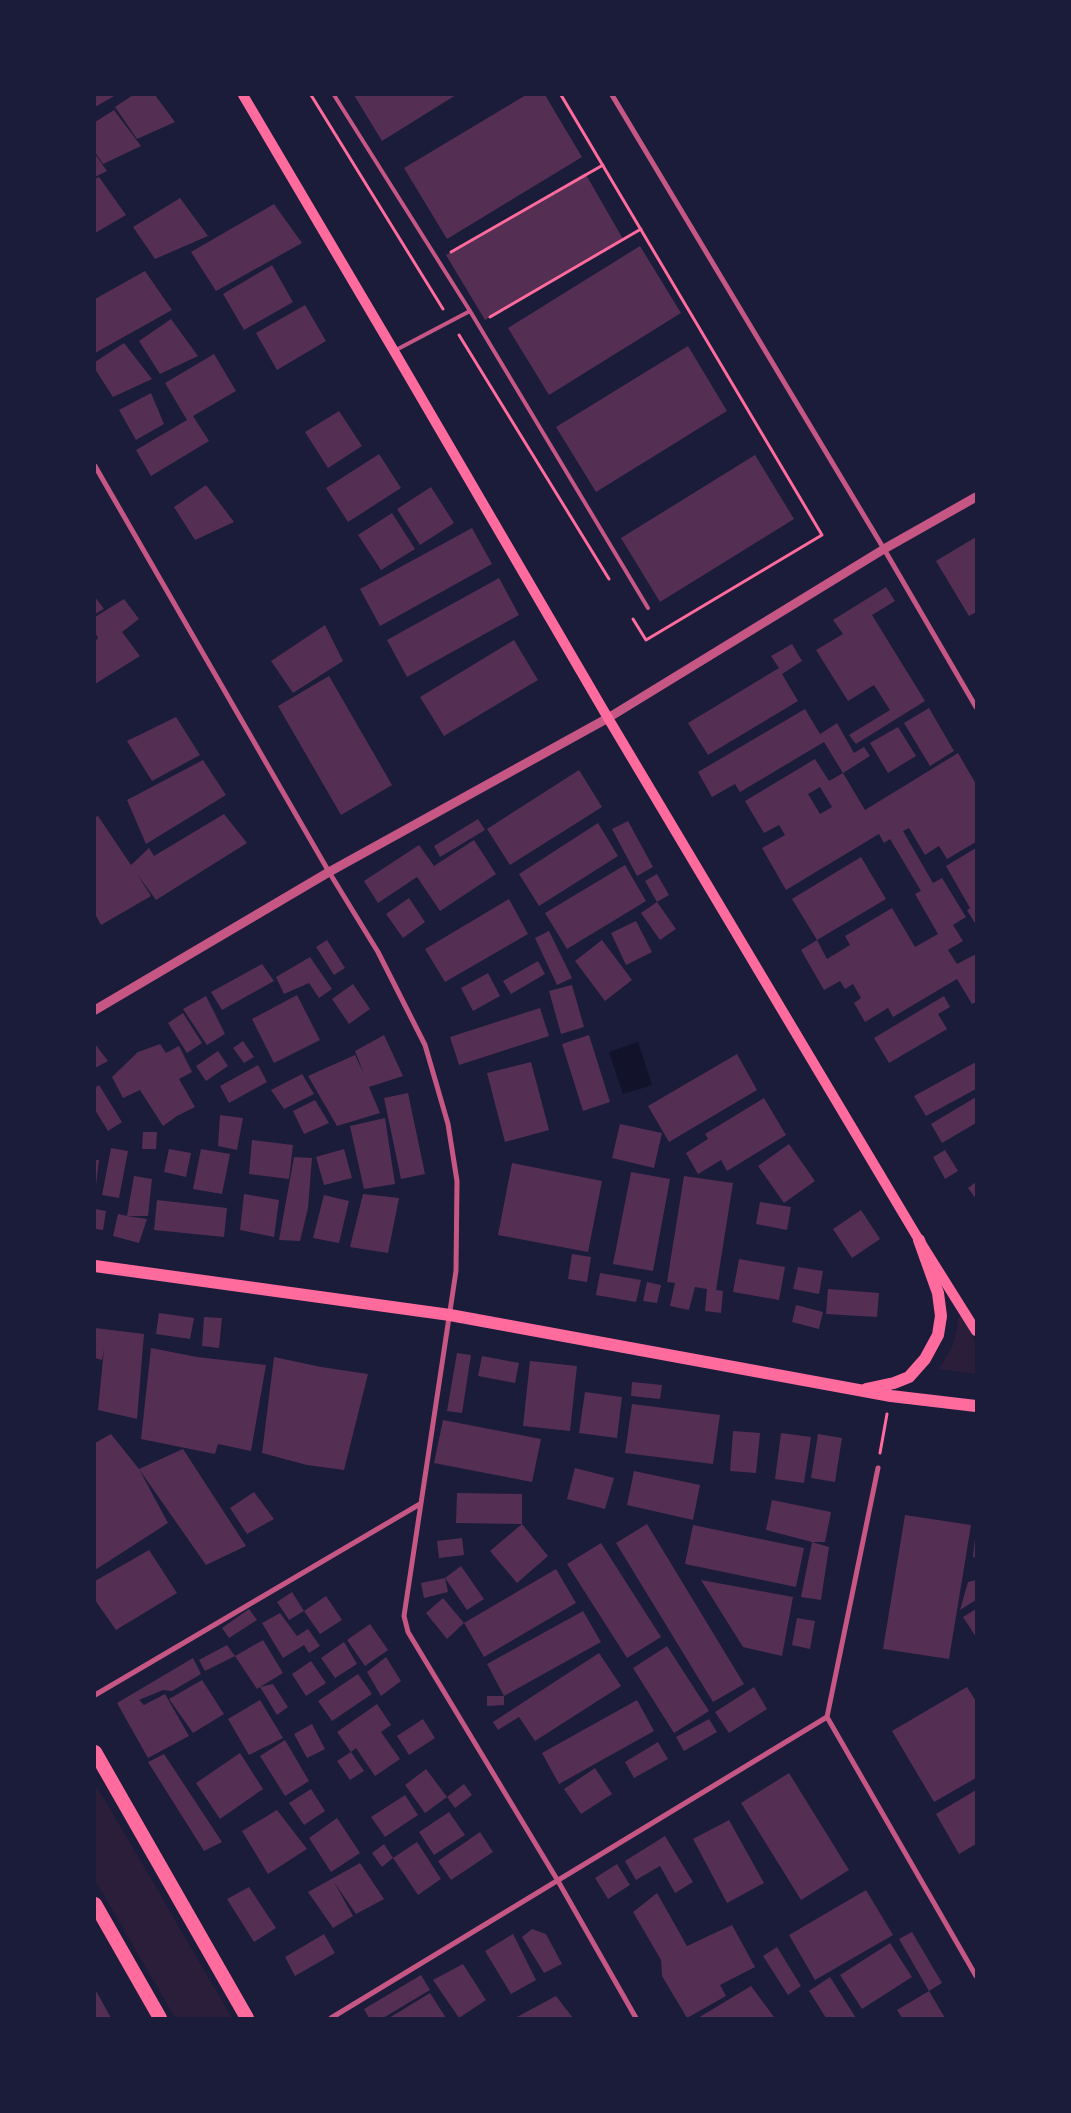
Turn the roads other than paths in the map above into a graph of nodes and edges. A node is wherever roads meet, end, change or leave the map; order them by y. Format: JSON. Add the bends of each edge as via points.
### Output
{"nodes":[{"id":1,"x":243,"y":95,"type":"edge"},
{"id":2,"x":334,"y":95,"type":"edge"},
{"id":3,"x":612,"y":95,"type":"edge"},
{"id":4,"x":470,"y":311,"type":"junction"},
{"id":5,"x":394,"y":351,"type":"junction"},
{"id":6,"x":95,"y":466,"type":"edge"},
{"id":7,"x":976,"y":497,"type":"edge"},
{"id":8,"x":884,"y":549,"type":"junction"},
{"id":9,"x":648,"y":608,"type":"dead end"},
{"id":10,"x":976,"y":707,"type":"edge"},
{"id":11,"x":608,"y":718,"type":"junction"},
{"id":12,"x":329,"y":872,"type":"junction"},
{"id":13,"x":95,"y":1010,"type":"edge"},
{"id":14,"x":919,"y":1240,"type":"junction"},
{"id":15,"x":95,"y":1266,"type":"edge"},
{"id":16,"x":450,"y":1315,"type":"junction"},
{"id":17,"x":976,"y":1331,"type":"edge"},
{"id":18,"x":861,"y":1390,"type":"junction"},
{"id":19,"x":976,"y":1406,"type":"edge"},
{"id":20,"x":878,"y":1468,"type":"road end"},
{"id":21,"x":420,"y":1504,"type":"junction"},
{"id":22,"x":95,"y":1695,"type":"edge"},
{"id":23,"x":827,"y":1717,"type":"junction"},
{"id":24,"x":95,"y":1752,"type":"edge"},
{"id":25,"x":558,"y":1882,"type":"junction"},
{"id":26,"x":95,"y":1904,"type":"edge"},
{"id":27,"x":976,"y":1976,"type":"edge"},
{"id":28,"x":160,"y":2018,"type":"edge"},
{"id":29,"x":247,"y":2018,"type":"edge"},
{"id":30,"x":331,"y":2018,"type":"edge"},
{"id":31,"x":636,"y":2018,"type":"edge"}],
"edges":[{"from":1,"to":5,"type":"main road"},
{"from":2,"to":4,"type":"lane"},
{"from":3,"to":8,"type":"street"},
{"from":4,"to":5,"type":"lane"},
{"from":4,"to":9,"type":"lane"},
{"from":5,"to":11,"type":"main road"},
{"from":6,"to":12,"type":"street"},
{"from":7,"to":8,"type":"street"},
{"from":8,"to":10,"type":"street"},
{"from":8,"to":11,"type":"street"},
{"from":11,"to":12,"type":"street"},
{"from":11,"to":14,"type":"main road"},
{"from":12,"to":13,"type":"street"},
{"from":12,"to":16,"type":"street","via":[[378,952],[425,1045],[448,1124],[457,1181],[456,1270]]},
{"from":14,"to":17,"type":"main road"},
{"from":14,"to":18,"type":"main road","via":[[938,1294],[941,1316],[938,1335],[925,1359],[909,1377]]},
{"from":15,"to":16,"type":"main road"},
{"from":16,"to":18,"type":"main road"},
{"from":16,"to":21,"type":"street"},
{"from":18,"to":19,"type":"main road"},
{"from":20,"to":23,"type":"street"},
{"from":21,"to":22,"type":"street"},
{"from":21,"to":25,"type":"street","via":[[404,1616],[408,1632]]},
{"from":23,"to":25,"type":"street"},
{"from":23,"to":27,"type":"street"},
{"from":24,"to":29,"type":"highway"},
{"from":25,"to":30,"type":"street"},
{"from":25,"to":31,"type":"street"},
{"from":26,"to":28,"type":"highway"}]}
